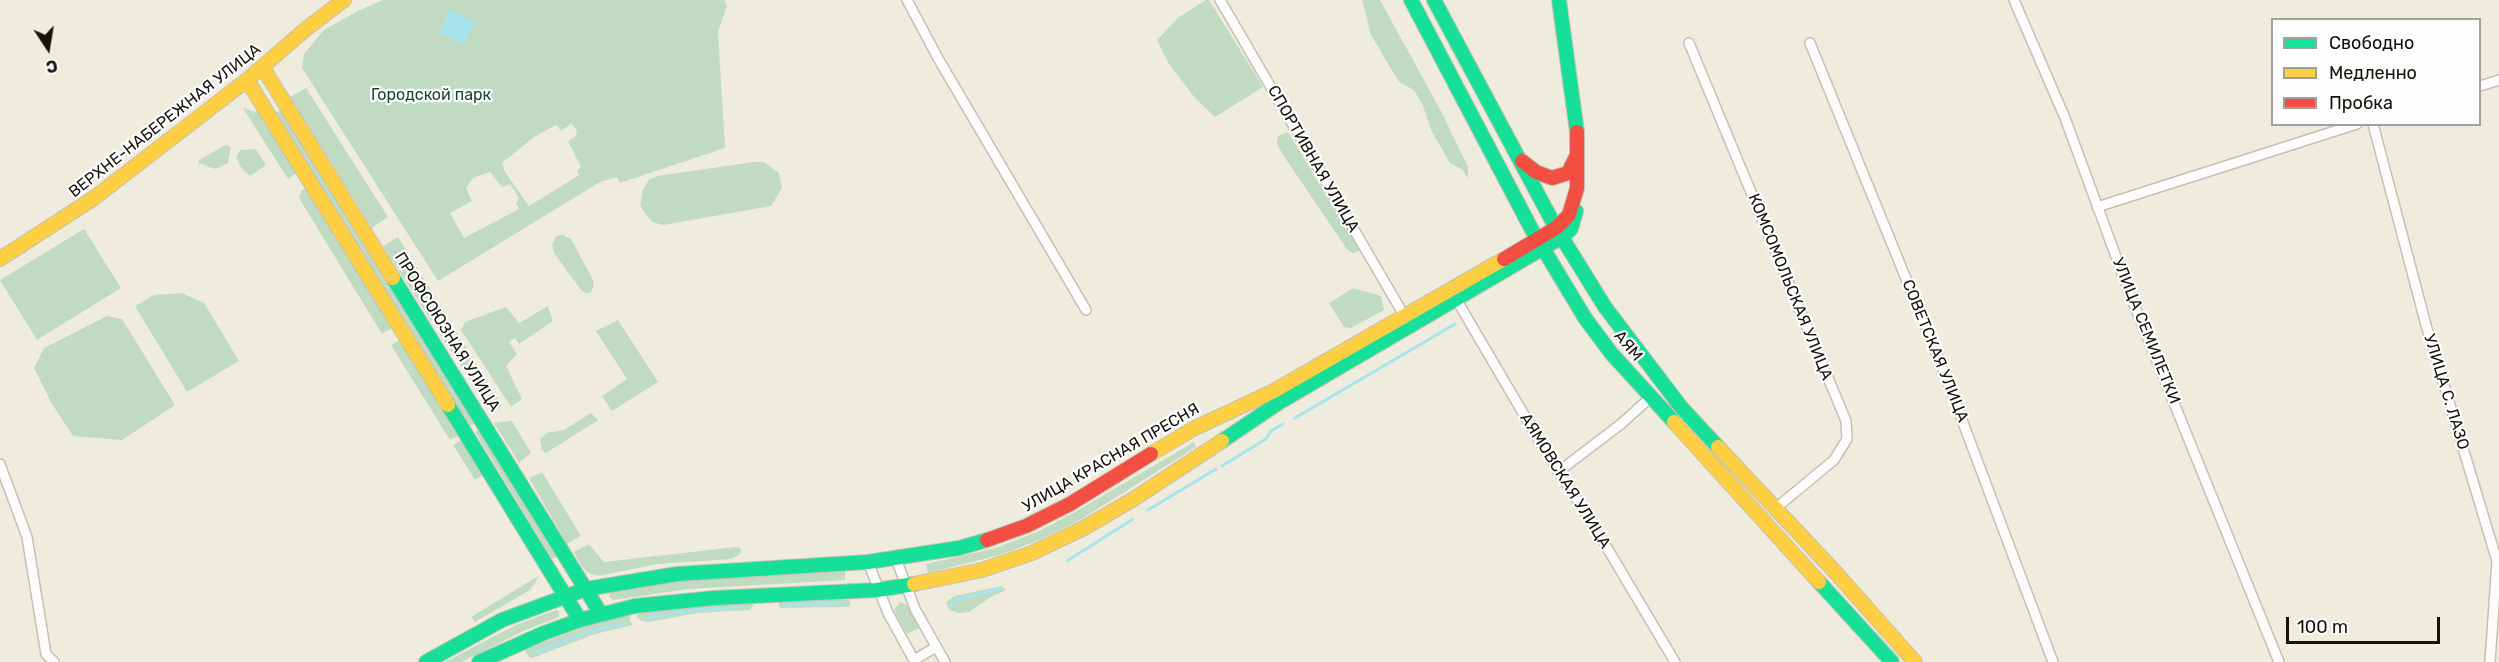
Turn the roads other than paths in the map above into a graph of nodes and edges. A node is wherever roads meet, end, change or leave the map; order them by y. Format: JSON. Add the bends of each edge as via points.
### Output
{"nodes":[{"id":1,"x":344,"y":0,"type":"edge"},
{"id":2,"x":907,"y":0,"type":"edge"},
{"id":3,"x":1220,"y":0,"type":"edge"},
{"id":4,"x":1411,"y":0,"type":"edge"},
{"id":5,"x":1434,"y":0,"type":"edge"},
{"id":6,"x":1559,"y":0,"type":"edge"},
{"id":7,"x":2014,"y":0,"type":"edge"},
{"id":8,"x":1689,"y":43,"type":"dead end"},
{"id":9,"x":1810,"y":43,"type":"dead end"},
{"id":10,"x":263,"y":68,"type":"junction"},
{"id":11,"x":247,"y":80,"type":"junction"},
{"id":12,"x":2499,"y":80,"type":"edge"},
{"id":13,"x":2481,"y":86,"type":"edge"},
{"id":14,"x":283,"y":99,"type":"junction"},
{"id":15,"x":266,"y":109,"type":"junction"},
{"id":16,"x":2351,"y":126,"type":"edge"},
{"id":17,"x":2374,"y":126,"type":"edge"},
{"id":18,"x":1578,"y":146,"type":"junction"},
{"id":19,"x":1520,"y":160,"type":"junction"},
{"id":20,"x":2097,"y":207,"type":"junction"},
{"id":21,"x":1559,"y":233,"type":"junction"},
{"id":22,"x":1540,"y":244,"type":"junction"},
{"id":23,"x":0,"y":259,"type":"edge"},
{"id":24,"x":1456,"y":299,"type":"junction"},
{"id":25,"x":1086,"y":310,"type":"dead end"},
{"id":26,"x":1406,"y":317,"type":"junction"},
{"id":27,"x":1651,"y":397,"type":"junction"},
{"id":28,"x":0,"y":464,"type":"edge"},
{"id":29,"x":1558,"y":472,"type":"junction"},
{"id":30,"x":1776,"y":508,"type":"junction"},
{"id":31,"x":896,"y":559,"type":"junction"},
{"id":32,"x":2498,"y":559,"type":"edge"},
{"id":33,"x":868,"y":562,"type":"junction"},
{"id":34,"x":574,"y":571,"type":"junction"},
{"id":35,"x":556,"y":582,"type":"junction"},
{"id":36,"x":906,"y":586,"type":"junction"},
{"id":37,"x":586,"y":589,"type":"junction"},
{"id":38,"x":878,"y":590,"type":"junction"},
{"id":39,"x":565,"y":596,"type":"junction"},
{"id":40,"x":601,"y":614,"type":"junction"},
{"id":41,"x":580,"y":620,"type":"junction"},
{"id":42,"x":936,"y":647,"type":"junction"},
{"id":43,"x":915,"y":661,"type":"edge"},
{"id":44,"x":54,"y":662,"type":"edge"},
{"id":45,"x":426,"y":662,"type":"edge"},
{"id":46,"x":479,"y":662,"type":"edge"},
{"id":47,"x":945,"y":662,"type":"edge"},
{"id":48,"x":1675,"y":662,"type":"edge"},
{"id":49,"x":1892,"y":662,"type":"edge"},
{"id":50,"x":1915,"y":662,"type":"edge"},
{"id":51,"x":2053,"y":662,"type":"edge"},
{"id":52,"x":2279,"y":662,"type":"edge"},
{"id":53,"x":2490,"y":662,"type":"edge"}],
"edges":[{"from":1,"to":10,"type":"main road","name":"ВЕРХНЕ-НАБЕРЕЖНАЯ УЛИЦА"},
{"from":2,"to":25,"type":"street"},
{"from":3,"to":26,"type":"street","name":"СПОРТИВНАЯ УЛИЦА"},
{"from":4,"to":22,"type":"main road","name":"АЯМ"},
{"from":5,"to":19,"type":"main road","name":"АЯМ"},
{"from":6,"to":18,"type":"main road"},
{"from":7,"to":20,"type":"street","name":"УЛИЦА СЕМИЛЕТКИ"},
{"from":8,"to":30,"type":"street","name":"КОМСОМОЛЬСКАЯ УЛИЦА","via":[[1846,421],[1847,439],[1834,460]]},
{"from":9,"to":51,"type":"street","name":"СОВЕТСКАЯ УЛИЦА","via":[[1944,372]]},
{"from":10,"to":11,"type":"main road","name":"ВЕРХНЕ-НАБЕРЕЖНАЯ УЛИЦА"},
{"from":10,"to":14,"type":"main road","name":"ПРОФСОЮЗНАЯ УЛИЦА"},
{"from":11,"to":15,"type":"main road"},
{"from":11,"to":23,"type":"main road","name":"ВЕРХНЕ-НАБЕРЕЖНАЯ УЛИЦА","via":[[94,198]]},
{"from":12,"to":13,"type":"street"},
{"from":14,"to":15,"type":"main road"},
{"from":14,"to":34,"type":"main road","name":"ПРОФСОЮЗНАЯ УЛИЦА"},
{"from":15,"to":35,"type":"main road"},
{"from":16,"to":20,"type":"street"},
{"from":17,"to":32,"type":"street","name":"УЛИЦА С. ЛАЗО","via":[[2426,325]]},
{"from":18,"to":19,"type":"main road","via":[[1571,170],[1557,178],[1541,176]]},
{"from":18,"to":21,"type":"main road","via":[[1577,188]]},
{"from":19,"to":21,"type":"main road","name":"АЯМ"},
{"from":20,"to":52,"type":"street","name":"УЛИЦА СЕМИЛЕТКИ"},
{"from":21,"to":22,"type":"main road"},
{"from":21,"to":30,"type":"main road","name":"АЯМ","via":[[1605,307],[1681,407]]},
{"from":22,"to":24,"type":"main road"},
{"from":22,"to":26,"type":"main road","name":"УЛИЦА КРАСНАЯ ПРЕСНЯ"},
{"from":22,"to":27,"type":"main road","name":"АЯМ","via":[[1592,327]]},
{"from":24,"to":29,"type":"street","name":"АЯМОВСКАЯ УЛИЦА"},
{"from":24,"to":36,"type":"main road","via":[[1280,402],[1161,482],[1054,543],[982,570]]},
{"from":26,"to":31,"type":"main road","name":"УЛИЦА КРАСНАЯ ПРЕСНЯ","via":[[1274,391],[1192,429],[1070,504],[1026,526],[959,548]]},
{"from":27,"to":29,"type":"street"},
{"from":27,"to":49,"type":"main road","name":"АЯМ"},
{"from":28,"to":44,"type":"street","via":[[27,537],[46,654]]},
{"from":29,"to":48,"type":"street","name":"АЯМОВСКАЯ УЛИЦА"},
{"from":30,"to":50,"type":"main road","name":"АЯМ"},
{"from":31,"to":33,"type":"main road","name":"УЛИЦА КРАСНАЯ ПРЕСНЯ"},
{"from":31,"to":36,"type":"street"},
{"from":32,"to":53,"type":"street","name":"УЛИЦА С. ЛАЗО"},
{"from":33,"to":37,"type":"main road","name":"УЛИЦА КРАСНАЯ ПРЕСНЯ","via":[[688,573]]},
{"from":33,"to":38,"type":"street"},
{"from":34,"to":35,"type":"main road"},
{"from":34,"to":37,"type":"main road","name":"ПРОФСОЮЗНАЯ УЛИЦА"},
{"from":35,"to":39,"type":"main road"},
{"from":36,"to":38,"type":"main road"},
{"from":36,"to":42,"type":"street"},
{"from":37,"to":39,"type":"main road","name":"УЛИЦА КРАСНАЯ ПРЕСНЯ"},
{"from":37,"to":40,"type":"main road","name":"ПРОФСОЮЗНАЯ УЛИЦА"},
{"from":38,"to":40,"type":"main road","via":[[667,602]]},
{"from":38,"to":43,"type":"street"},
{"from":39,"to":41,"type":"main road"},
{"from":39,"to":45,"type":"main road","name":"УЛИЦА КРАСНАЯ ПРЕСНЯ","via":[[502,620]]},
{"from":40,"to":41,"type":"main road"},
{"from":41,"to":46,"type":"main road"},
{"from":42,"to":43,"type":"street"},
{"from":42,"to":47,"type":"street"}]}
